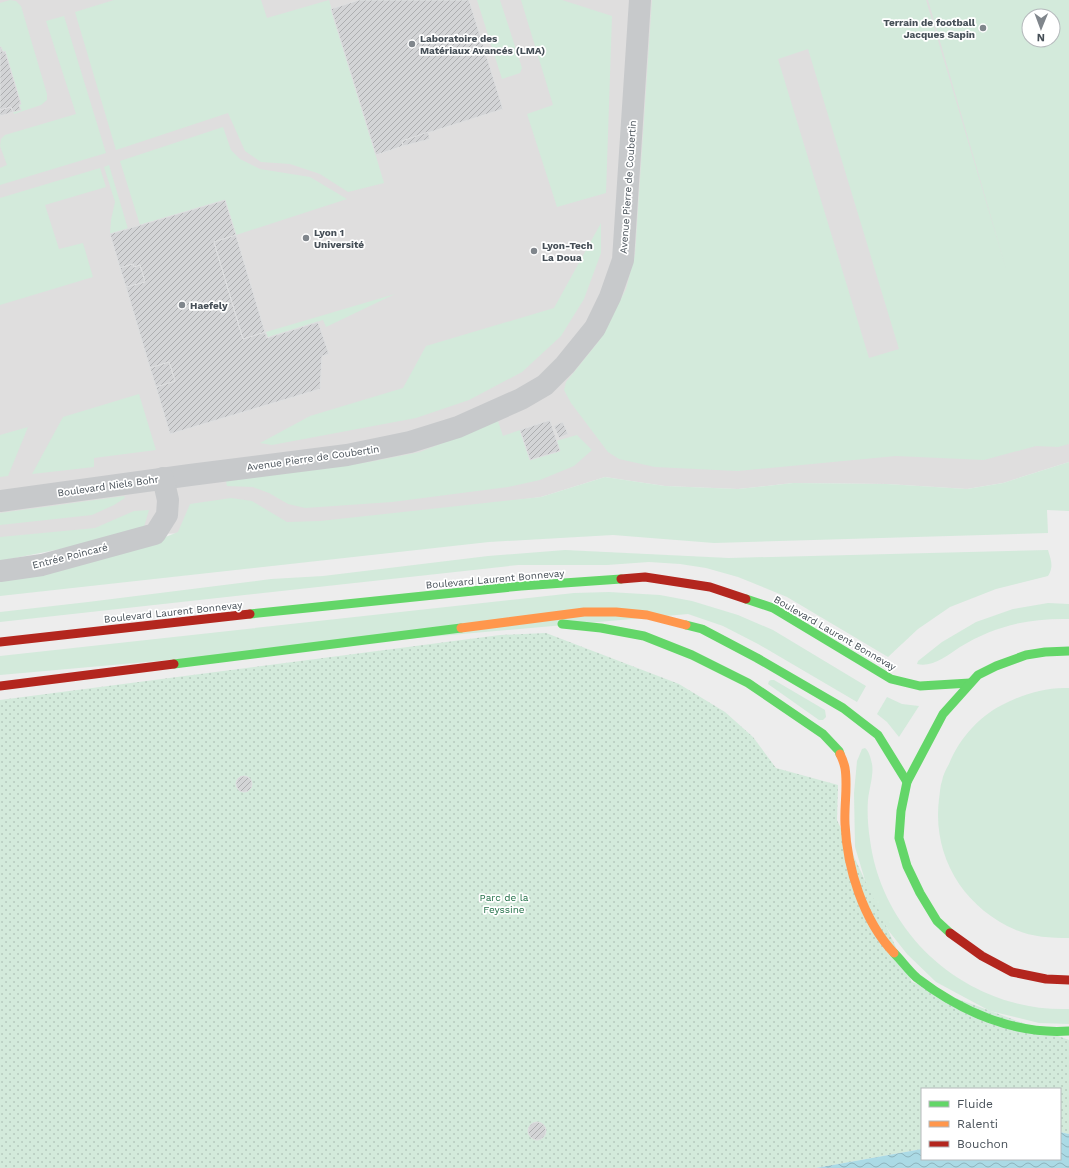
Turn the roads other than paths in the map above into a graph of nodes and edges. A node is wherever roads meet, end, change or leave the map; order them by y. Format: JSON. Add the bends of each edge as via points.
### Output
{"nodes":[{"id":1,"x":640,"y":0,"type":"edge"},
{"id":2,"x":163,"y":478,"type":"junction"},
{"id":3,"x":0,"y":501,"type":"edge"},
{"id":4,"x":138,"y":538,"type":"joint"},
{"id":5,"x":0,"y":572,"type":"edge"},
{"id":6,"x":519,"y":620,"type":"junction"},
{"id":7,"x":0,"y":642,"type":"edge"},
{"id":8,"x":1069,"y":651,"type":"edge"},
{"id":9,"x":970,"y":683,"type":"junction"},
{"id":10,"x":0,"y":686,"type":"edge"},
{"id":11,"x":906,"y":782,"type":"junction"},
{"id":12,"x":1069,"y":980,"type":"edge"},
{"id":13,"x":1069,"y":1031,"type":"edge"}],
"edges":[{"from":1,"to":2,"type":"street","name":"Avenue Pierre de Coubertin","via":[[623,260],[610,298],[595,328],[545,385],[521,399],[458,427],[410,442],[346,455]]},
{"from":2,"to":3,"type":"street","name":"Boulevard Niels Bohr"},
{"from":2,"to":4,"type":"street","name":"Boulevard Niels Bohr","via":[[168,500],[168,515],[155,534]]},
{"from":4,"to":5,"type":"street","name":"Entrée Poincaré","via":[[42,565]]},
{"from":6,"to":10,"type":"main road"},
{"from":6,"to":11,"type":"main road","via":[[584,612],[616,612],[647,615],[702,629],[758,658],[843,708],[878,735]]},
{"from":6,"to":13,"type":"main road","via":[[601,628],[644,636],[692,655],[748,683],[823,734],[839,751],[845,768],[845,824],[849,858],[857,889],[871,920],[891,950],[916,977],[949,1000],[983,1017],[1014,1027]]},
{"from":7,"to":9,"type":"main road","name":"Boulevard Laurent Bonnevay","via":[[521,586],[645,577],[710,587],[773,608],[891,679],[920,686]]},
{"from":8,"to":9,"type":"main road","via":[[1026,655],[996,666],[978,675]]},
{"from":9,"to":11,"type":"main road","via":[[943,714]]},
{"from":11,"to":12,"type":"main road","via":[[899,838],[907,866],[937,921],[982,956],[1012,972],[1046,979]]}]}
